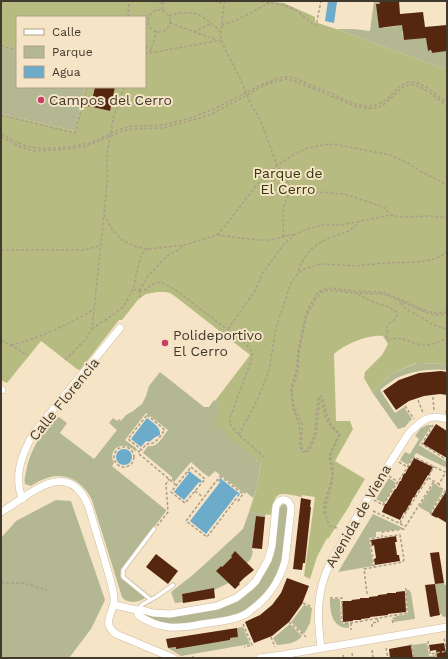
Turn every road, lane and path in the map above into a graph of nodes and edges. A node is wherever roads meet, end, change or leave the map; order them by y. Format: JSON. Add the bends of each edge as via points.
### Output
{"nodes":[{"id":1,"x":129,"y":1,"type":"edge"},
{"id":2,"x":155,"y":1,"type":"edge"},
{"id":3,"x":164,"y":1,"type":"edge"},
{"id":4,"x":214,"y":1,"type":"edge"},
{"id":5,"x":225,"y":1,"type":"edge"},
{"id":6,"x":256,"y":1,"type":"edge"},
{"id":7,"x":321,"y":1,"type":"edge"},
{"id":8,"x":269,"y":3,"type":"junction"},
{"id":9,"x":163,"y":4,"type":"junction"},
{"id":10,"x":224,"y":4,"type":"junction"},
{"id":11,"x":162,"y":10,"type":"junction"},
{"id":12,"x":128,"y":16,"type":"edge"},
{"id":13,"x":170,"y":16,"type":"junction"},
{"id":14,"x":170,"y":23,"type":"junction"},
{"id":15,"x":211,"y":23,"type":"junction"},
{"id":16,"x":149,"y":24,"type":"junction"},
{"id":17,"x":146,"y":25,"type":"edge"},
{"id":18,"x":222,"y":26,"type":"junction"},
{"id":19,"x":157,"y":31,"type":"junction"},
{"id":20,"x":194,"y":32,"type":"junction"},
{"id":21,"x":221,"y":34,"type":"junction"},
{"id":22,"x":221,"y":40,"type":"junction"},
{"id":23,"x":218,"y":41,"type":"junction"},
{"id":24,"x":1,"y":46,"type":"edge"},
{"id":25,"x":146,"y":47,"type":"edge"},
{"id":26,"x":151,"y":49,"type":"junction"},
{"id":27,"x":16,"y":50,"type":"edge"},
{"id":28,"x":150,"y":53,"type":"junction"},
{"id":29,"x":146,"y":54,"type":"edge"},
{"id":30,"x":87,"y":88,"type":"edge"},
{"id":31,"x":124,"y":88,"type":"edge"},
{"id":32,"x":246,"y":93,"type":"junction"},
{"id":33,"x":447,"y":103,"type":"edge"},
{"id":34,"x":447,"y":106,"type":"edge"},
{"id":35,"x":1,"y":115,"type":"edge"},
{"id":36,"x":111,"y":133,"type":"junction"},
{"id":37,"x":1,"y":136,"type":"edge"},
{"id":38,"x":111,"y":136,"type":"junction"},
{"id":39,"x":277,"y":165,"type":"junction"},
{"id":40,"x":447,"y":184,"type":"edge"},
{"id":41,"x":292,"y":192,"type":"junction"},
{"id":42,"x":391,"y":215,"type":"junction"},
{"id":43,"x":104,"y":216,"type":"junction"},
{"id":44,"x":447,"y":218,"type":"edge"},
{"id":45,"x":359,"y":222,"type":"junction"},
{"id":46,"x":297,"y":233,"type":"junction"},
{"id":47,"x":216,"y":235,"type":"junction"},
{"id":48,"x":284,"y":237,"type":"junction"},
{"id":49,"x":101,"y":245,"type":"junction"},
{"id":50,"x":184,"y":245,"type":"junction"},
{"id":51,"x":148,"y":249,"type":"junction"},
{"id":52,"x":1,"y":250,"type":"edge"},
{"id":53,"x":447,"y":252,"type":"edge"},
{"id":54,"x":298,"y":272,"type":"junction"},
{"id":55,"x":133,"y":289,"type":"junction"},
{"id":56,"x":139,"y":292,"type":"junction"},
{"id":57,"x":356,"y":293,"type":"junction"},
{"id":58,"x":140,"y":298,"type":"dead end"},
{"id":59,"x":401,"y":302,"type":"junction"},
{"id":60,"x":94,"y":310,"type":"junction"},
{"id":61,"x":447,"y":313,"type":"edge"},
{"id":62,"x":120,"y":328,"type":"dead end"},
{"id":63,"x":92,"y":329,"type":"junction"},
{"id":64,"x":228,"y":329,"type":"junction"},
{"id":65,"x":447,"y":329,"type":"edge"},
{"id":66,"x":386,"y":338,"type":"dead end"},
{"id":67,"x":447,"y":339,"type":"edge"},
{"id":68,"x":1,"y":340,"type":"edge"},
{"id":69,"x":388,"y":340,"type":"dead end"},
{"id":70,"x":11,"y":345,"type":"junction"},
{"id":71,"x":28,"y":356,"type":"dead end"},
{"id":72,"x":65,"y":360,"type":"dead end"},
{"id":73,"x":433,"y":397,"type":"dead end"},
{"id":74,"x":418,"y":400,"type":"dead end"},
{"id":75,"x":447,"y":405,"type":"edge"},
{"id":76,"x":405,"y":406,"type":"dead end"},
{"id":77,"x":434,"y":411,"type":"dead end"},
{"id":78,"x":423,"y":413,"type":"dead end"},
{"id":79,"x":446,"y":416,"type":"edge"},
{"id":80,"x":414,"y":419,"type":"dead end"},
{"id":81,"x":435,"y":422,"type":"dead end"},
{"id":82,"x":239,"y":435,"type":"junction"},
{"id":83,"x":140,"y":450,"type":"junction"},
{"id":84,"x":138,"y":453,"type":"junction"},
{"id":85,"x":264,"y":457,"type":"dead end"},
{"id":86,"x":134,"y":458,"type":"junction"},
{"id":87,"x":447,"y":460,"type":"edge"},
{"id":88,"x":398,"y":461,"type":"dead end"},
{"id":89,"x":434,"y":466,"type":"junction"},
{"id":90,"x":407,"y":467,"type":"junction"},
{"id":91,"x":447,"y":470,"type":"edge"},
{"id":92,"x":445,"y":472,"type":"junction"},
{"id":93,"x":389,"y":476,"type":"dead end"},
{"id":94,"x":428,"y":478,"type":"junction"},
{"id":95,"x":169,"y":479,"type":"junction"},
{"id":96,"x":434,"y":481,"type":"junction"},
{"id":97,"x":398,"y":482,"type":"junction"},
{"id":98,"x":439,"y":484,"type":"junction"},
{"id":99,"x":176,"y":485,"type":"junction"},
{"id":100,"x":195,"y":490,"type":"junction"},
{"id":101,"x":446,"y":491,"type":"edge"},
{"id":102,"x":166,"y":492,"type":"junction"},
{"id":103,"x":171,"y":492,"type":"junction"},
{"id":104,"x":204,"y":497,"type":"junction"},
{"id":105,"x":22,"y":499,"type":"junction"},
{"id":106,"x":374,"y":500,"type":"dead end"},
{"id":107,"x":373,"y":511,"type":"dead end"},
{"id":108,"x":1,"y":512,"type":"edge"},
{"id":109,"x":324,"y":514,"type":"dead end"},
{"id":110,"x":430,"y":514,"type":"dead end"},
{"id":111,"x":400,"y":523,"type":"junction"},
{"id":112,"x":405,"y":526,"type":"junction"},
{"id":113,"x":337,"y":528,"type":"dead end"},
{"id":114,"x":154,"y":529,"type":"joint"},
{"id":115,"x":382,"y":537,"type":"junction"},
{"id":116,"x":374,"y":567,"type":"junction"},
{"id":117,"x":1,"y":582,"type":"edge"},
{"id":118,"x":173,"y":585,"type":"dead end"},
{"id":119,"x":406,"y":588,"type":"dead end"},
{"id":120,"x":47,"y":590,"type":"dead end"},
{"id":121,"x":367,"y":594,"type":"dead end"},
{"id":122,"x":330,"y":598,"type":"dead end"},
{"id":123,"x":151,"y":600,"type":"junction"},
{"id":124,"x":303,"y":603,"type":"dead end"},
{"id":125,"x":114,"y":605,"type":"junction"},
{"id":126,"x":314,"y":607,"type":"dead end"},
{"id":127,"x":137,"y":610,"type":"junction"},
{"id":128,"x":395,"y":615,"type":"junction"},
{"id":129,"x":377,"y":618,"type":"junction"},
{"id":130,"x":241,"y":619,"type":"dead end"},
{"id":131,"x":289,"y":622,"type":"dead end"},
{"id":132,"x":351,"y":622,"type":"junction"},
{"id":133,"x":393,"y":623,"type":"dead end"},
{"id":134,"x":372,"y":626,"type":"dead end"},
{"id":135,"x":447,"y":627,"type":"edge"},
{"id":136,"x":352,"y":630,"type":"dead end"},
{"id":137,"x":271,"y":637,"type":"dead end"},
{"id":138,"x":306,"y":638,"type":"dead end"},
{"id":139,"x":444,"y":638,"type":"dead end"},
{"id":140,"x":428,"y":641,"type":"dead end"},
{"id":141,"x":412,"y":644,"type":"dead end"},
{"id":142,"x":244,"y":647,"type":"dead end"},
{"id":143,"x":275,"y":647,"type":"dead end"},
{"id":144,"x":321,"y":648,"type":"junction"},
{"id":145,"x":386,"y":648,"type":"dead end"},
{"id":146,"x":372,"y":650,"type":"dead end"},
{"id":147,"x":352,"y":653,"type":"dead end"},
{"id":148,"x":436,"y":653,"type":"junction"},
{"id":149,"x":447,"y":653,"type":"edge"},
{"id":150,"x":343,"y":655,"type":"dead end"},
{"id":151,"x":173,"y":658,"type":"edge"},
{"id":152,"x":260,"y":658,"type":"edge"},
{"id":153,"x":344,"y":658,"type":"edge"},
{"id":154,"x":352,"y":658,"type":"edge"},
{"id":155,"x":373,"y":658,"type":"edge"},
{"id":156,"x":388,"y":658,"type":"edge"},
{"id":157,"x":414,"y":658,"type":"edge"},
{"id":158,"x":437,"y":658,"type":"edge"}],
"edges":[{"from":1,"to":12,"type":"path"},
{"from":2,"to":9,"type":"path"},
{"from":3,"to":9,"type":"path"},
{"from":4,"to":10,"type":"path"},
{"from":5,"to":10,"type":"path"},
{"from":6,"to":8,"type":"path"},
{"from":7,"to":8,"type":"path","via":[[316,26],[292,8]]},
{"from":8,"to":18,"type":"path"},
{"from":9,"to":11,"type":"path"},
{"from":10,"to":18,"type":"path"},
{"from":11,"to":13,"type":"path"},
{"from":11,"to":16,"type":"path","via":[[151,13]]},
{"from":13,"to":14,"type":"path"},
{"from":13,"to":15,"type":"path","via":[[192,13],[204,17]]},
{"from":14,"to":19,"type":"path","via":[[166,29]]},
{"from":14,"to":20,"type":"path"},
{"from":15,"to":20,"type":"path"},
{"from":15,"to":21,"type":"path"},
{"from":16,"to":17,"type":"path"},
{"from":16,"to":19,"type":"path"},
{"from":18,"to":21,"type":"path"},
{"from":19,"to":26,"type":"path"},
{"from":20,"to":23,"type":"path"},
{"from":21,"to":22,"type":"path"},
{"from":22,"to":23,"type":"path"},
{"from":22,"to":32,"type":"path"},
{"from":23,"to":28,"type":"path"},
{"from":24,"to":27,"type":"path"},
{"from":25,"to":26,"type":"path"},
{"from":26,"to":28,"type":"path"},
{"from":28,"to":29,"type":"path"},
{"from":30,"to":35,"type":"path","via":[[76,133]]},
{"from":31,"to":36,"type":"path"},
{"from":32,"to":33,"type":"path","via":[[276,79],[296,78],[367,106],[378,104],[398,87],[410,82],[418,83]]},
{"from":32,"to":34,"type":"path","via":[[277,81],[295,80],[357,107],[373,108],[387,102],[405,85],[414,85]]},
{"from":32,"to":36,"type":"path","via":[[198,116],[161,125],[129,127]]},
{"from":32,"to":38,"type":"path","via":[[212,114],[200,118],[174,126],[133,129]]},
{"from":32,"to":39,"type":"path","via":[[262,122]]},
{"from":36,"to":37,"type":"path","via":[[94,142],[54,148],[25,146],[9,137]]},
{"from":36,"to":38,"type":"path"},
{"from":37,"to":38,"type":"path","via":[[33,151],[83,147]]},
{"from":38,"to":43,"type":"path","via":[[107,152]]},
{"from":39,"to":40,"type":"path","via":[[305,149],[329,144],[339,145],[390,155]]},
{"from":39,"to":41,"type":"path"},
{"from":39,"to":47,"type":"path","via":[[256,186]]},
{"from":41,"to":42,"type":"path","via":[[343,194],[385,208]]},
{"from":41,"to":48,"type":"path","via":[[288,196],[283,213]]},
{"from":42,"to":44,"type":"path"},
{"from":42,"to":45,"type":"path"},
{"from":43,"to":49,"type":"path"},
{"from":43,"to":51,"type":"path","via":[[122,240],[137,248]]},
{"from":45,"to":46,"type":"path","via":[[323,225]]},
{"from":45,"to":54,"type":"path","via":[[346,233],[318,244],[309,251]]},
{"from":46,"to":48,"type":"path"},
{"from":46,"to":64,"type":"path","via":[[284,244],[262,274],[254,291]]},
{"from":47,"to":48,"type":"path","via":[[258,240]]},
{"from":47,"to":50,"type":"path"},
{"from":49,"to":52,"type":"path","via":[[83,250]]},
{"from":49,"to":60,"type":"path"},
{"from":50,"to":51,"type":"path"},
{"from":50,"to":56,"type":"path","via":[[168,256],[148,276]]},
{"from":51,"to":55,"type":"path","via":[[140,259]]},
{"from":53,"to":54,"type":"path","via":[[431,260],[419,262],[356,266],[321,264]]},
{"from":54,"to":82,"type":"path","via":[[291,283],[276,328],[270,371]]},
{"from":55,"to":56,"type":"path"},
{"from":55,"to":63,"type":"path","via":[[124,306]]},
{"from":56,"to":58,"type":"path"},
{"from":56,"to":64,"type":"path","via":[[156,283],[162,283],[177,291]]},
{"from":57,"to":59,"type":"path","via":[[383,294]]},
{"from":57,"to":66,"type":"path","via":[[397,312],[397,316],[387,327]]},
{"from":57,"to":113,"type":"path","via":[[328,290],[316,299],[306,318],[298,370],[292,390],[294,408],[302,423],[303,451],[307,451],[314,435],[320,396],[332,426],[340,434],[331,457],[334,477],[326,507],[327,521],[330,526]]},
{"from":59,"to":61,"type":"path","via":[[435,315]]},
{"from":59,"to":65,"type":"path","via":[[408,310],[431,324]]},
{"from":60,"to":63,"type":"path"},
{"from":60,"to":70,"type":"path","via":[[68,324]]},
{"from":61,"to":109,"type":"path","via":[[435,313],[383,292],[328,288],[318,292],[305,318],[296,371],[290,389],[293,408],[300,424],[302,452],[309,451],[316,435],[320,398],[326,419],[339,434],[330,456],[332,478],[324,503]]},
{"from":62,"to":105,"type":"street","name":"Calle Florencia","via":[[33,434],[19,468],[19,489]]},
{"from":63,"to":72,"type":"path"},
{"from":64,"to":82,"type":"path","via":[[244,342],[252,355],[230,418],[230,424]]},
{"from":67,"to":69,"type":"path","via":[[429,345],[403,338]]},
{"from":68,"to":70,"type":"path"},
{"from":70,"to":71,"type":"path"},
{"from":73,"to":77,"type":"path"},
{"from":74,"to":78,"type":"path"},
{"from":75,"to":79,"type":"path"},
{"from":76,"to":80,"type":"path"},
{"from":79,"to":144,"type":"street","name":"Avenida de Viena","via":[[424,420],[409,433],[330,563],[319,599]]},
{"from":81,"to":87,"type":"path","via":[[422,444]]},
{"from":82,"to":85,"type":"path"},
{"from":83,"to":83,"type":"path","via":[[146,444],[154,444],[165,430],[147,416],[128,439]]},
{"from":83,"to":84,"type":"path"},
{"from":84,"to":86,"type":"path"},
{"from":84,"to":95,"type":"path"},
{"from":86,"to":86,"type":"path","via":[[130,466],[123,468],[115,463],[113,456],[116,450],[125,447],[131,450]]},
{"from":88,"to":90,"type":"path"},
{"from":89,"to":90,"type":"path","via":[[414,457]]},
{"from":89,"to":92,"type":"path"},
{"from":89,"to":94,"type":"path"},
{"from":90,"to":97,"type":"path"},
{"from":91,"to":92,"type":"path"},
{"from":92,"to":98,"type":"path"},
{"from":93,"to":97,"type":"path"},
{"from":94,"to":96,"type":"path"},
{"from":94,"to":111,"type":"path"},
{"from":95,"to":99,"type":"path"},
{"from":95,"to":102,"type":"path"},
{"from":96,"to":98,"type":"path"},
{"from":96,"to":112,"type":"path"},
{"from":97,"to":106,"type":"path","via":[[384,505]]},
{"from":98,"to":101,"type":"path"},
{"from":99,"to":100,"type":"path","via":[[191,467],[205,478]]},
{"from":99,"to":103,"type":"path"},
{"from":100,"to":103,"type":"path","via":[[184,503]]},
{"from":100,"to":104,"type":"path"},
{"from":101,"to":110,"type":"path"},
{"from":102,"to":103,"type":"path"},
{"from":102,"to":114,"type":"path","via":[[168,512]]},
{"from":104,"to":104,"type":"path","via":[[186,521],[207,537],[236,499],[238,501],[243,494],[220,476]]},
{"from":105,"to":108,"type":"street"},
{"from":105,"to":125,"type":"street","via":[[55,482],[67,482],[78,489],[90,511],[113,590]]},
{"from":107,"to":111,"type":"path"},
{"from":111,"to":112,"type":"path"},
{"from":112,"to":115,"type":"path","via":[[404,529],[382,532]]},
{"from":114,"to":123,"type":"lane","via":[[123,570],[123,577]]},
{"from":115,"to":116,"type":"path","via":[[370,539]]},
{"from":115,"to":116,"type":"path","via":[[400,534],[404,560]]},
{"from":116,"to":121,"type":"path","via":[[364,569]]},
{"from":117,"to":120,"type":"path","via":[[23,583]]},
{"from":118,"to":123,"type":"lane"},
{"from":119,"to":128,"type":"path","via":[[407,613]]},
{"from":122,"to":132,"type":"path","via":[[342,598],[342,623]]},
{"from":123,"to":127,"type":"lane"},
{"from":124,"to":126,"type":"path"},
{"from":125,"to":127,"type":"street"},
{"from":125,"to":151,"type":"street","via":[[108,622],[111,631]]},
{"from":127,"to":127,"type":"street","via":[[170,614],[217,606],[236,598],[256,581],[265,566],[272,546],[278,502],[285,499],[291,505],[285,561],[277,581],[271,592],[244,615],[172,628],[144,619],[138,615]]},
{"from":128,"to":129,"type":"path"},
{"from":128,"to":133,"type":"path"},
{"from":129,"to":132,"type":"path"},
{"from":129,"to":134,"type":"path","via":[[378,622],[372,622]]},
{"from":130,"to":142,"type":"path","via":[[252,645]]},
{"from":131,"to":138,"type":"path"},
{"from":132,"to":136,"type":"path"},
{"from":135,"to":144,"type":"street"},
{"from":137,"to":143,"type":"path"},
{"from":139,"to":149,"type":"path"},
{"from":140,"to":148,"type":"path","via":[[430,654]]},
{"from":141,"to":157,"type":"path"},
{"from":144,"to":152,"type":"street"},
{"from":145,"to":156,"type":"path"},
{"from":146,"to":155,"type":"path"},
{"from":147,"to":154,"type":"path"},
{"from":148,"to":149,"type":"path"},
{"from":148,"to":158,"type":"path"},
{"from":150,"to":153,"type":"path"}]}
